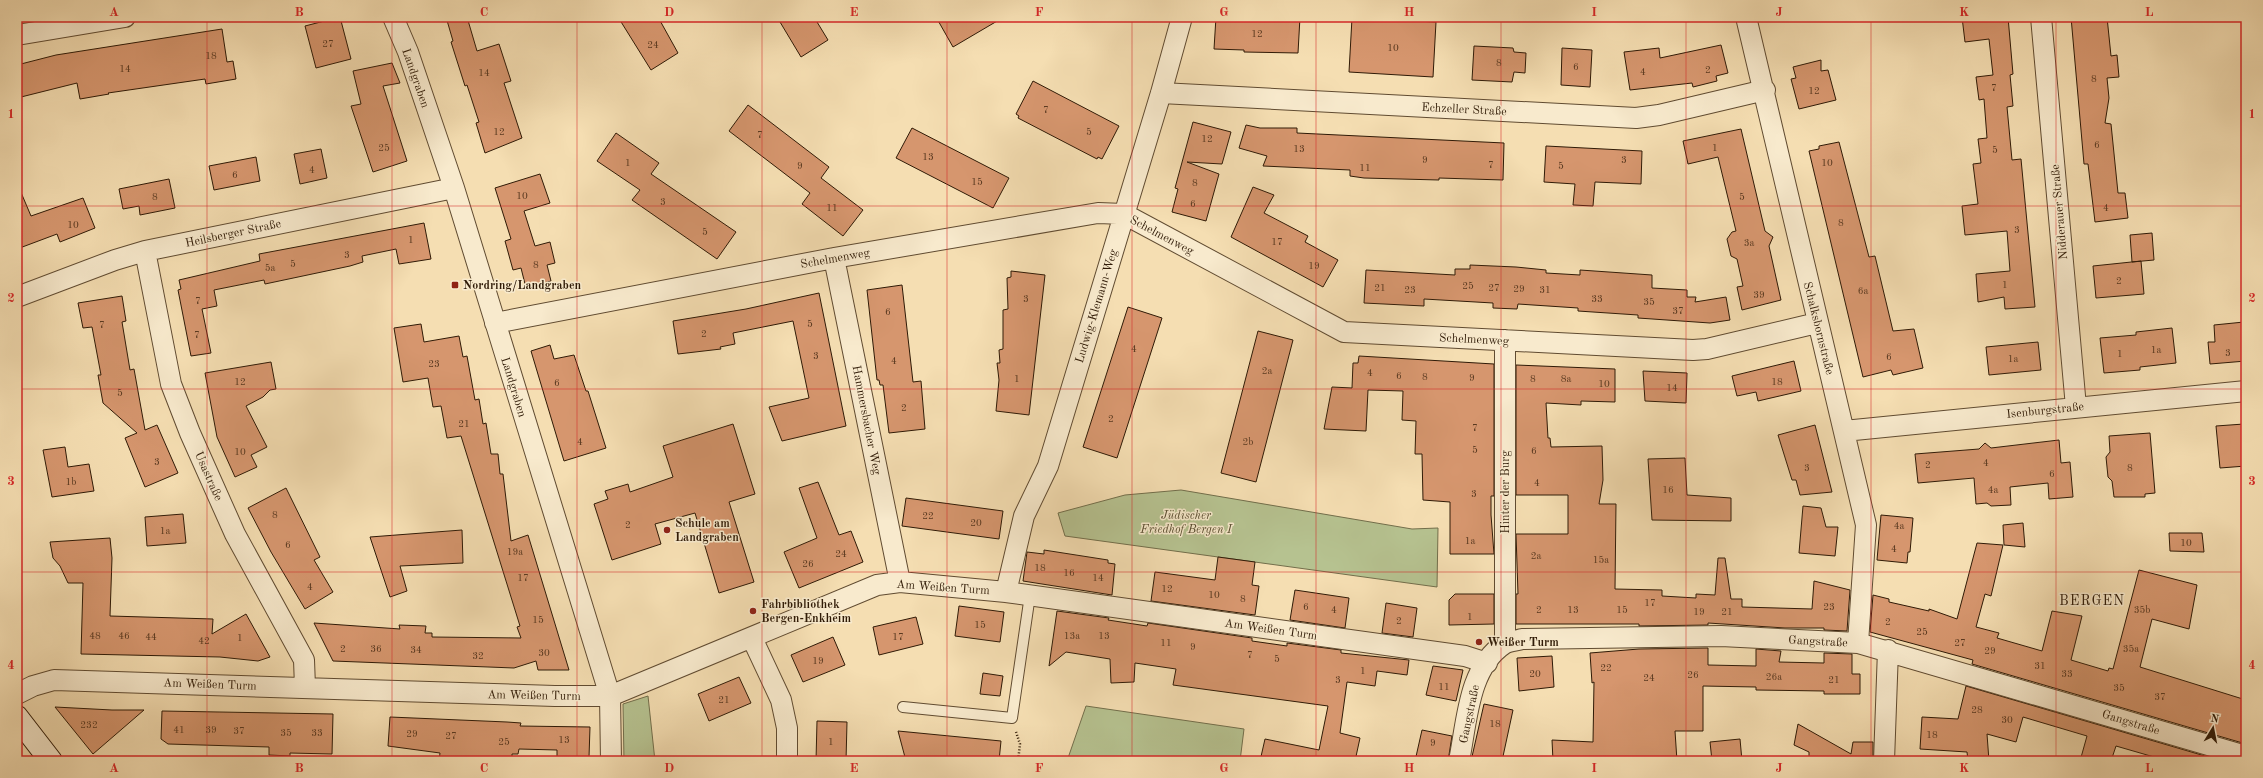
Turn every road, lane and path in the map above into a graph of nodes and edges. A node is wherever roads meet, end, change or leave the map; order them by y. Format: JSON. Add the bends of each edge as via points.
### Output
{"nodes":[{"id":1,"x":125,"y":17,"type":"edge"},
{"id":2,"x":393,"y":17,"type":"edge"},
{"id":3,"x":1182,"y":17,"type":"edge"},
{"id":4,"x":1746,"y":17,"type":"edge"},
{"id":5,"x":2041,"y":17,"type":"edge"},
{"id":6,"x":17,"y":35,"type":"edge"},
{"id":7,"x":1764,"y":90,"type":"junction"},
{"id":8,"x":1162,"y":93,"type":"junction"},
{"id":9,"x":454,"y":188,"type":"junction"},
{"id":10,"x":1124,"y":214,"type":"junction"},
{"id":11,"x":145,"y":251,"type":"junction"},
{"id":12,"x":834,"y":258,"type":"junction"},
{"id":13,"x":17,"y":297,"type":"edge"},
{"id":14,"x":495,"y":323,"type":"junction"},
{"id":15,"x":1817,"y":323,"type":"junction"},
{"id":16,"x":1505,"y":340,"type":"junction"},
{"id":17,"x":2246,"y":391,"type":"edge"},
{"id":18,"x":2076,"y":407,"type":"junction"},
{"id":19,"x":1844,"y":431,"type":"junction"},
{"id":20,"x":900,"y":582,"type":"junction"},
{"id":21,"x":1006,"y":592,"type":"junction"},
{"id":22,"x":1030,"y":595,"type":"junction"},
{"id":23,"x":752,"y":638,"type":"junction"},
{"id":24,"x":1505,"y":643,"type":"junction"},
{"id":25,"x":1858,"y":643,"type":"junction"},
{"id":26,"x":1888,"y":650,"type":"junction"},
{"id":27,"x":1487,"y":662,"type":"junction"},
{"id":28,"x":305,"y":687,"type":"junction"},
{"id":29,"x":17,"y":694,"type":"edge"},
{"id":30,"x":610,"y":696,"type":"junction"},
{"id":31,"x":903,"y":707,"type":"dead end"},
{"id":32,"x":17,"y":717,"type":"edge"},
{"id":33,"x":1012,"y":718,"type":"junction"},
{"id":34,"x":2246,"y":756,"type":"edge"},
{"id":35,"x":52,"y":761,"type":"edge"},
{"id":36,"x":611,"y":761,"type":"edge"},
{"id":37,"x":787,"y":761,"type":"edge"},
{"id":38,"x":1018,"y":761,"type":"edge"},
{"id":39,"x":1459,"y":761,"type":"edge"},
{"id":40,"x":1884,"y":761,"type":"edge"}],
"edges":[{"from":1,"to":6,"type":"street"},
{"from":2,"to":9,"type":"street","name":"Landgraben","via":[[408,52]]},
{"from":3,"to":8,"type":"street","name":"Ludwig-Klemann-Weg"},
{"from":4,"to":7,"type":"street","name":"Schalksbornstraße"},
{"from":5,"to":18,"type":"street","name":"Nidderauer Straße"},
{"from":7,"to":8,"type":"street","name":"Echzeller Straße","via":[[1636,118]]},
{"from":7,"to":15,"type":"street","name":"Schalksbornstraße"},
{"from":8,"to":10,"type":"street","name":"Ludwig-Klemann-Weg"},
{"from":9,"to":11,"type":"street","name":"Heilsberger Straße"},
{"from":9,"to":14,"type":"street","name":"Landgraben"},
{"from":10,"to":12,"type":"street","name":"Schelmenweg","via":[[1098,213]]},
{"from":10,"to":16,"type":"street","name":"Schelmenweg","via":[[1344,332]]},
{"from":10,"to":21,"type":"street","name":"Ludwig-Klemann-Weg","via":[[1048,466],[1024,516]]},
{"from":11,"to":13,"type":"street","name":"Heilsberger Straße"},
{"from":11,"to":28,"type":"street","name":"Usastraße","via":[[171,384],[235,534],[304,660]]},
{"from":12,"to":14,"type":"street","name":"Schelmenweg"},
{"from":12,"to":20,"type":"street","name":"Hammersbacher Weg"},
{"from":14,"to":30,"type":"street","name":"Landgraben"},
{"from":15,"to":16,"type":"street","name":"Schelmenweg","via":[[1707,349],[1693,350]]},
{"from":15,"to":19,"type":"street","name":"Schalksbornstraße"},
{"from":16,"to":24,"type":"street","name":"Hinter der Burg"},
{"from":17,"to":18,"type":"street","name":"Isenburgstraße"},
{"from":18,"to":19,"type":"street","name":"Isenburgstraße"},
{"from":19,"to":25,"type":"street","name":"Schalksbornstraße","via":[[1866,526]]},
{"from":20,"to":21,"type":"street","name":"Am Weißen Turm"},
{"from":20,"to":23,"type":"street","name":"Am Weißen Turm","via":[[877,585]]},
{"from":21,"to":22,"type":"street","name":"Am Weißen Turm"},
{"from":22,"to":27,"type":"street","name":"Am Weißen Turm","via":[[1465,656]]},
{"from":22,"to":33,"type":"lane"},
{"from":23,"to":30,"type":"street","name":"Am Weißen Turm"},
{"from":23,"to":37,"type":"street","via":[[780,700],[787,728]]},
{"from":24,"to":25,"type":"street","name":"Gangstraße","via":[[1522,639],[1721,636]]},
{"from":24,"to":27,"type":"street","name":"Gangstraße"},
{"from":25,"to":26,"type":"street","name":"Gangstraße"},
{"from":26,"to":34,"type":"street","name":"Gangstraße"},
{"from":26,"to":40,"type":"street"},
{"from":27,"to":39,"type":"street","name":"Gangstraße","via":[[1475,680]]},
{"from":28,"to":29,"type":"street","name":"Am Weißen Turm","via":[[54,680]]},
{"from":28,"to":30,"type":"street","name":"Am Weißen Turm"},
{"from":30,"to":36,"type":"street","name":"Landgraben"},
{"from":31,"to":33,"type":"lane"},
{"from":32,"to":35,"type":"main road"},
{"from":33,"to":38,"type":"path","via":[[1020,744]]}]}
